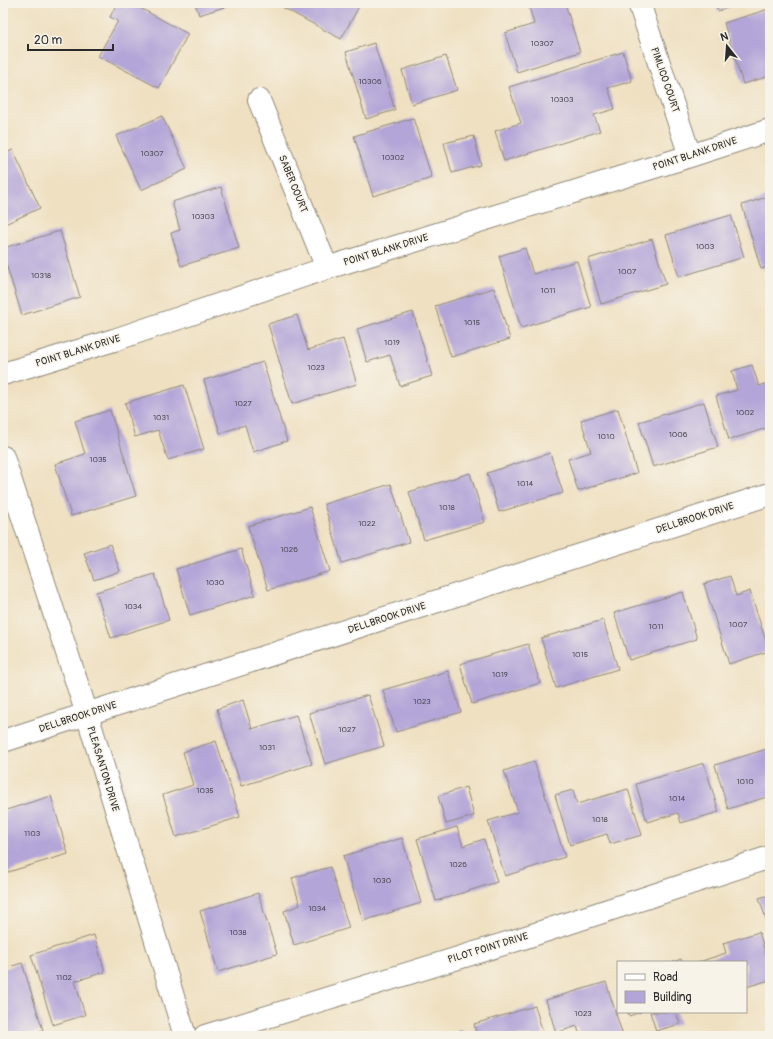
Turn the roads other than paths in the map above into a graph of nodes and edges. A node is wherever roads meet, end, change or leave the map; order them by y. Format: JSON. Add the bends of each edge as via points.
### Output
{"nodes":[{"id":1,"x":639,"y":3,"type":"edge"},
{"id":2,"x":259,"y":100,"type":"dead end"},
{"id":3,"x":770,"y":130,"type":"edge"},
{"id":4,"x":690,"y":156,"type":"junction"},
{"id":5,"x":327,"y":268,"type":"junction"},
{"id":6,"x":3,"y":374,"type":"edge"},
{"id":7,"x":3,"y":457,"type":"edge"},
{"id":8,"x":770,"y":494,"type":"edge"},
{"id":9,"x":87,"y":714,"type":"junction"},
{"id":10,"x":3,"y":741,"type":"edge"},
{"id":11,"x":770,"y":857,"type":"edge"},
{"id":12,"x":185,"y":1036,"type":"edge"},
{"id":13,"x":205,"y":1036,"type":"edge"}],
"edges":[{"from":1,"to":4,"type":"street","name":"PIMLICO COURT"},
{"from":2,"to":5,"type":"street","name":"SABER COURT"},
{"from":3,"to":4,"type":"street","name":"POINT BLANK DRIVE"},
{"from":4,"to":5,"type":"street","name":"POINT BLANK DRIVE"},
{"from":5,"to":6,"type":"street","name":"POINT BLANK DRIVE","via":[[114,340]]},
{"from":7,"to":9,"type":"street","name":"PLEASANTON DRIVE"},
{"from":8,"to":9,"type":"street","name":"DELLBROOK DRIVE"},
{"from":9,"to":10,"type":"street","name":"DELLBROOK DRIVE"},
{"from":9,"to":12,"type":"street","name":"PLEASANTON DRIVE"},
{"from":11,"to":13,"type":"street","name":"PILOT POINT DRIVE","via":[[520,939]]}]}
